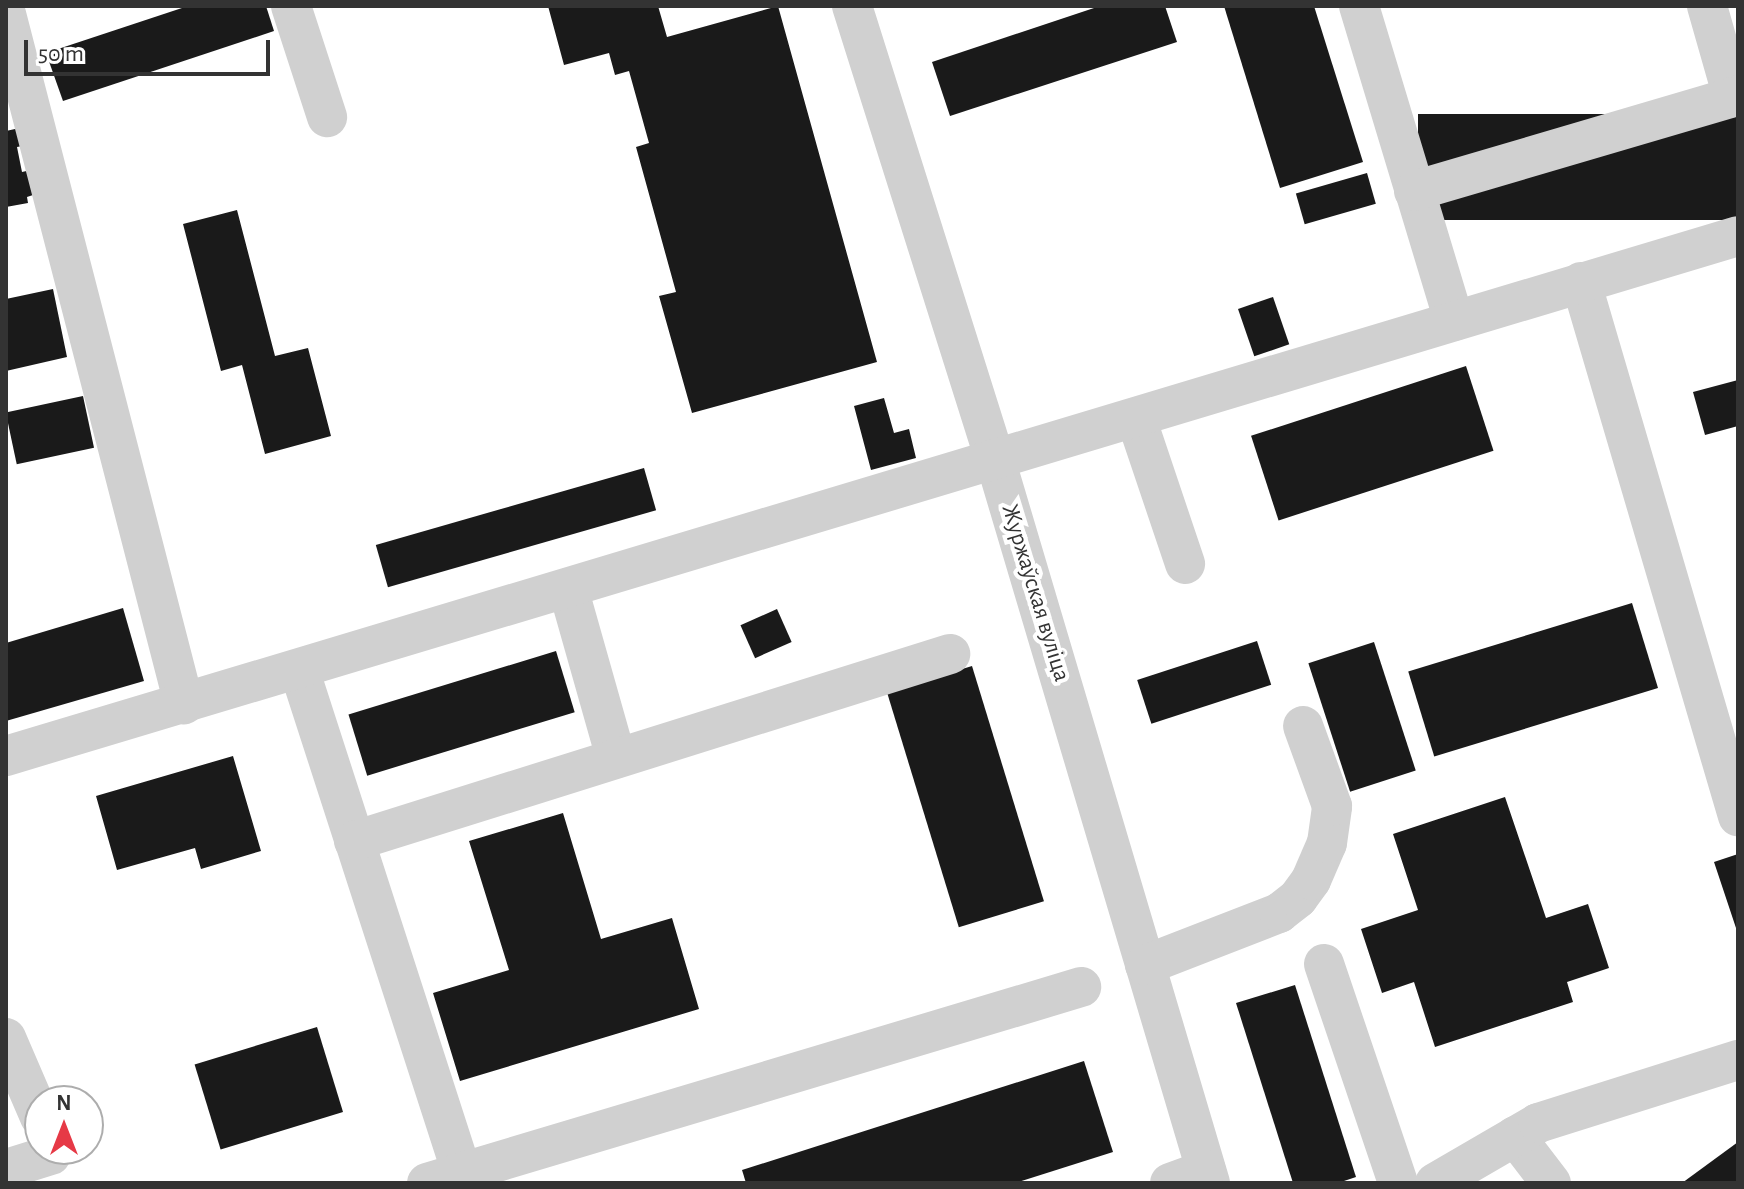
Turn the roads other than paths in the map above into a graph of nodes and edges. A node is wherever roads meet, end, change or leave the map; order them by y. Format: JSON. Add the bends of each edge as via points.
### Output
{"nodes":[{"id":1,"x":291,"y":6,"type":"edge"},
{"id":2,"x":852,"y":6,"type":"edge"},
{"id":3,"x":1359,"y":6,"type":"edge"},
{"id":4,"x":1707,"y":6,"type":"edge"},
{"id":5,"x":6,"y":14,"type":"edge"},
{"id":6,"x":1735,"y":96,"type":"edge"},
{"id":7,"x":327,"y":117,"type":"dead end"},
{"id":8,"x":1414,"y":191,"type":"junction"},
{"id":9,"x":1738,"y":236,"type":"edge"},
{"id":10,"x":1581,"y":282,"type":"junction"},
{"id":11,"x":1454,"y":321,"type":"junction"},
{"id":12,"x":1136,"y":418,"type":"junction"},
{"id":13,"x":995,"y":459,"type":"junction"},
{"id":14,"x":1185,"y":564,"type":"dead end"},
{"id":15,"x":568,"y":588,"type":"junction"},
{"id":16,"x":950,"y":654,"type":"dead end"},
{"id":17,"x":299,"y":669,"type":"junction"},
{"id":18,"x":184,"y":704,"type":"junction"},
{"id":19,"x":1303,"y":726,"type":"dead end"},
{"id":20,"x":6,"y":756,"type":"edge"},
{"id":21,"x":616,"y":758,"type":"junction"},
{"id":22,"x":1738,"y":816,"type":"edge"},
{"id":23,"x":354,"y":841,"type":"junction"},
{"id":24,"x":1324,"y":964,"type":"dead end"},
{"id":25,"x":1145,"y":965,"type":"junction"},
{"id":26,"x":1081,"y":987,"type":"dead end"},
{"id":27,"x":6,"y":1038,"type":"edge"},
{"id":28,"x":1738,"y":1060,"type":"edge"},
{"id":29,"x":26,"y":1085,"type":"edge"},
{"id":30,"x":1515,"y":1136,"type":"junction"},
{"id":31,"x":32,"y":1165,"type":"edge"},
{"id":32,"x":6,"y":1169,"type":"edge"},
{"id":33,"x":445,"y":1178,"type":"edge"},
{"id":34,"x":1195,"y":1179,"type":"edge"},
{"id":35,"x":1398,"y":1183,"type":"edge"},
{"id":36,"x":1435,"y":1183,"type":"edge"},
{"id":37,"x":1551,"y":1183,"type":"edge"}],
"edges":[{"from":1,"to":7,"type":"street"},
{"from":2,"to":13,"type":"street","name":"Журжаўская вуліца"},
{"from":3,"to":8,"type":"street"},
{"from":4,"to":6,"type":"street"},
{"from":5,"to":18,"type":"street"},
{"from":6,"to":8,"type":"street"},
{"from":8,"to":11,"type":"street"},
{"from":9,"to":10,"type":"street"},
{"from":10,"to":11,"type":"street"},
{"from":10,"to":22,"type":"street"},
{"from":11,"to":12,"type":"street"},
{"from":12,"to":13,"type":"street"},
{"from":12,"to":14,"type":"street"},
{"from":13,"to":15,"type":"street"},
{"from":13,"to":25,"type":"street","name":"Журжаўская вуліца"},
{"from":15,"to":17,"type":"street"},
{"from":15,"to":21,"type":"street"},
{"from":16,"to":21,"type":"street"},
{"from":17,"to":18,"type":"street"},
{"from":17,"to":23,"type":"street"},
{"from":18,"to":20,"type":"street"},
{"from":19,"to":25,"type":"street","via":[[1332,806],[1327,843],[1311,880],[1279,913]]},
{"from":21,"to":23,"type":"street"},
{"from":23,"to":33,"type":"street"},
{"from":24,"to":35,"type":"street"},
{"from":25,"to":34,"type":"street","name":"Журжаўская вуліца"},
{"from":26,"to":33,"type":"street"},
{"from":27,"to":29,"type":"street"},
{"from":28,"to":30,"type":"street","via":[[1538,1123]]},
{"from":30,"to":36,"type":"street"},
{"from":30,"to":37,"type":"street"},
{"from":31,"to":32,"type":"street"}]}
